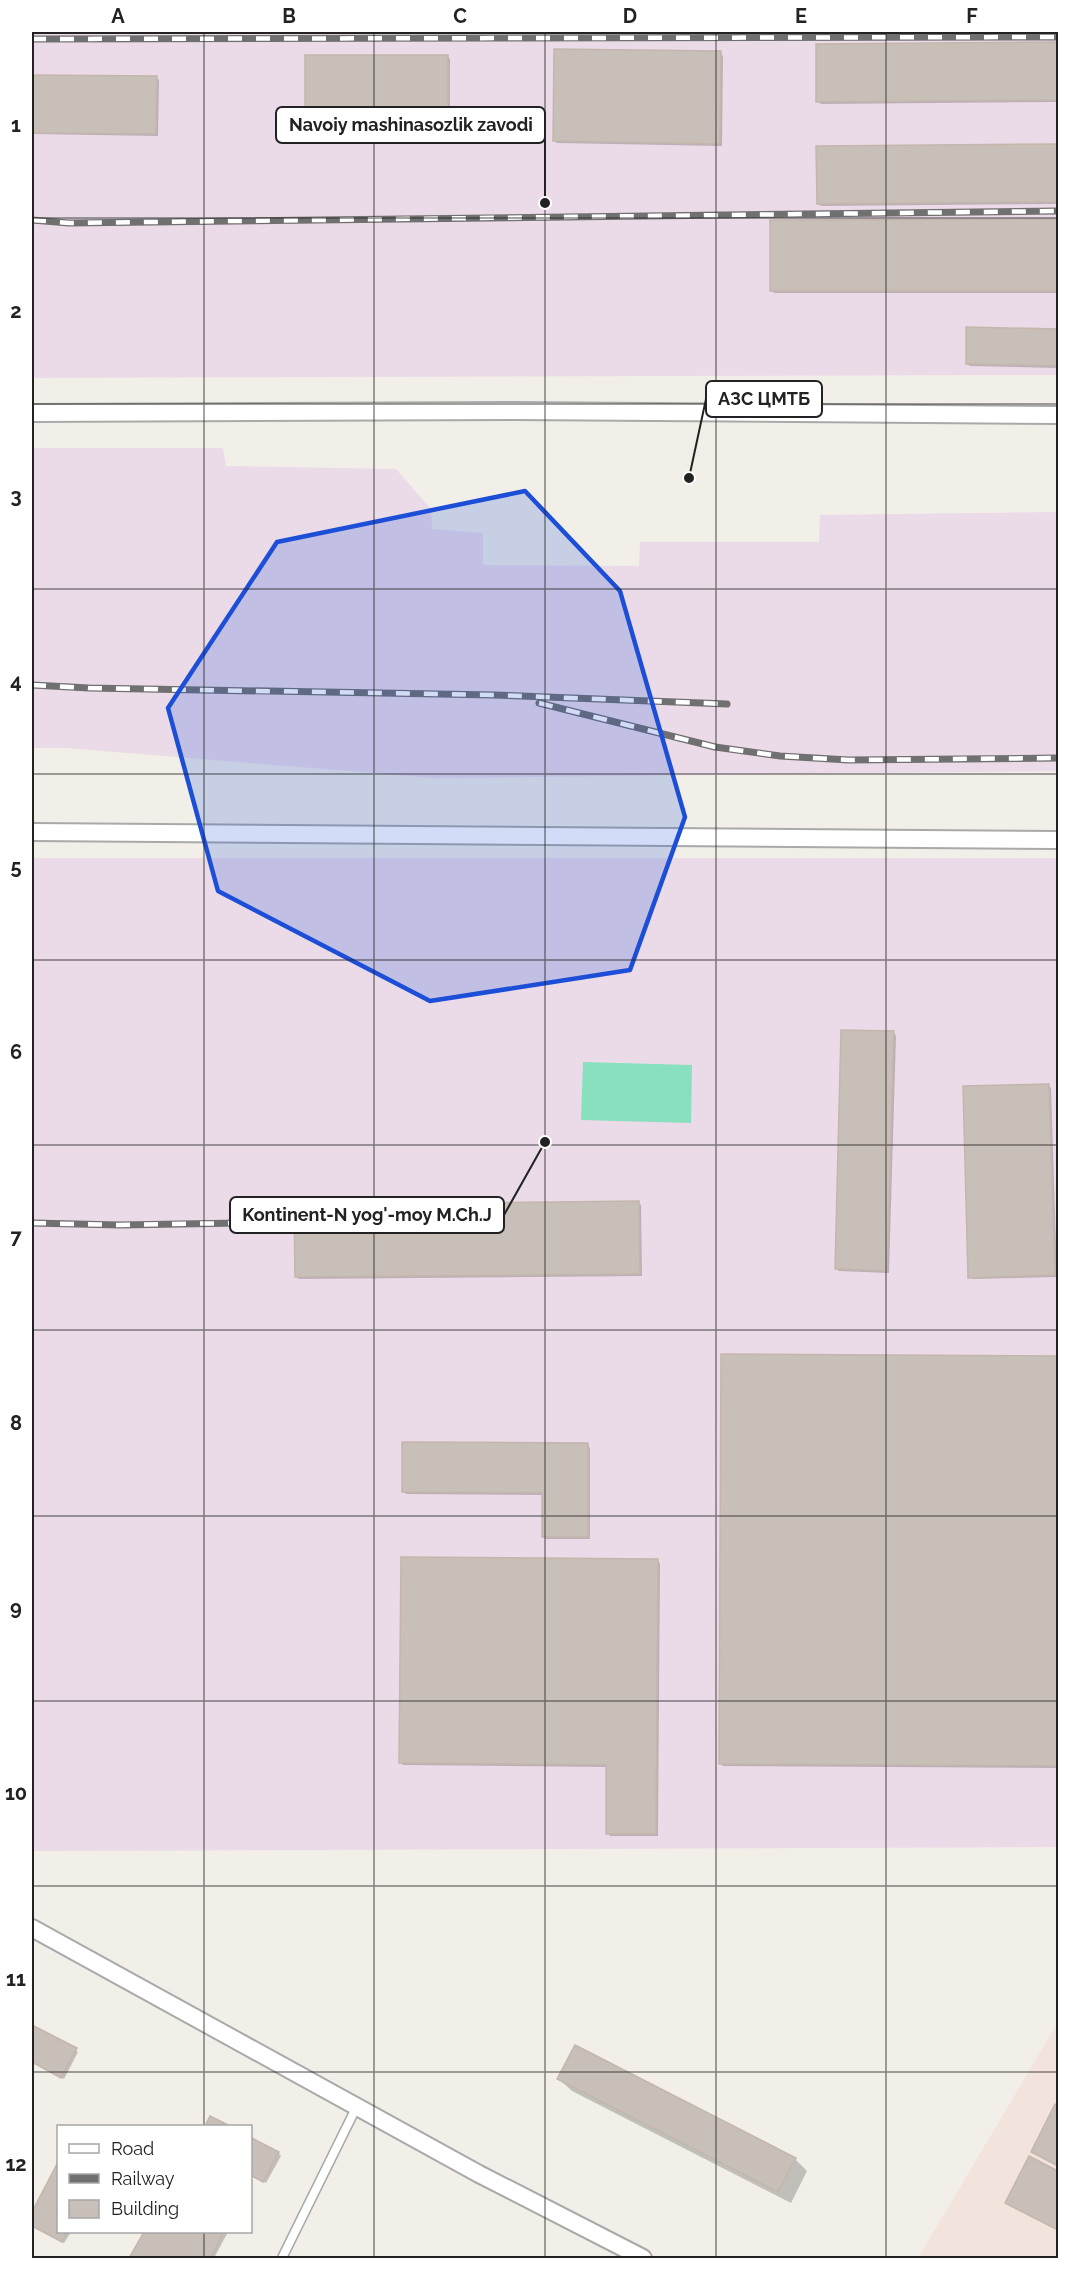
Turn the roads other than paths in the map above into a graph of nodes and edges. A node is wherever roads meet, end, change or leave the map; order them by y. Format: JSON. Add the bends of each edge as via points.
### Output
{"nodes":[{"id":1,"x":32,"y":413,"type":"edge"},
{"id":2,"x":1059,"y":415,"type":"edge"},
{"id":3,"x":32,"y":832,"type":"edge"},
{"id":4,"x":1059,"y":840,"type":"edge"},
{"id":5,"x":32,"y":1928,"type":"edge"},
{"id":6,"x":357,"y":2106,"type":"junction"},
{"id":7,"x":282,"y":2259,"type":"edge"},
{"id":8,"x":643,"y":2259,"type":"edge"}],
"edges":[{"from":1,"to":2,"type":"street"},
{"from":3,"to":4,"type":"street"},
{"from":5,"to":6,"type":"street"},
{"from":6,"to":7,"type":"lane"},
{"from":6,"to":8,"type":"street"}]}
